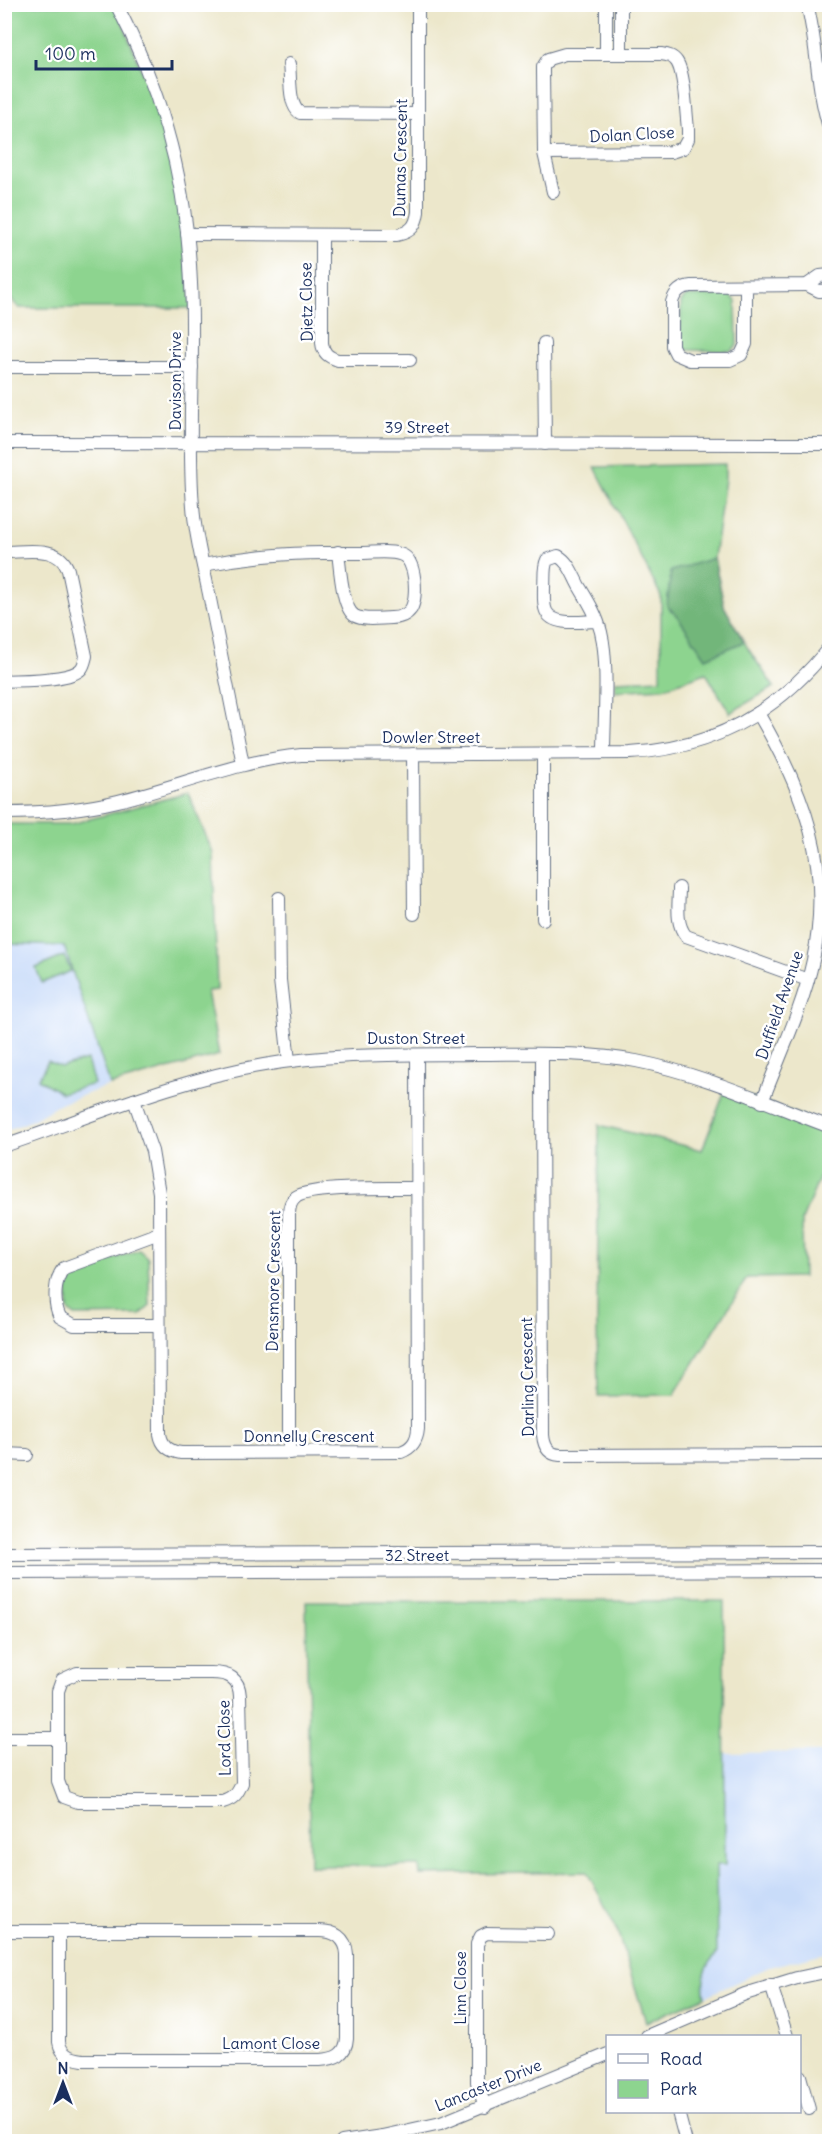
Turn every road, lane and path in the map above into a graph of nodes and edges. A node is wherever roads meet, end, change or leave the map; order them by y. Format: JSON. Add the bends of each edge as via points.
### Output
{"nodes":[{"id":1,"x":116,"y":4,"type":"edge"},
{"id":2,"x":418,"y":4,"type":"edge"},
{"id":3,"x":606,"y":4,"type":"edge"},
{"id":4,"x":621,"y":4,"type":"edge"},
{"id":5,"x":807,"y":4,"type":"edge"},
{"id":6,"x":606,"y":54,"type":"junction"},
{"id":7,"x":621,"y":54,"type":"junction"},
{"id":8,"x":289,"y":64,"type":"dead end"},
{"id":9,"x":418,"y":114,"type":"junction"},
{"id":10,"x":830,"y":130,"type":"edge"},
{"id":11,"x":544,"y":153,"type":"junction"},
{"id":12,"x":553,"y":192,"type":"dead end"},
{"id":13,"x":188,"y":234,"type":"junction"},
{"id":14,"x":322,"y":235,"type":"junction"},
{"id":15,"x":830,"y":275,"type":"edge"},
{"id":16,"x":807,"y":285,"type":"junction"},
{"id":17,"x":746,"y":286,"type":"junction"},
{"id":18,"x":830,"y":290,"type":"edge"},
{"id":19,"x":544,"y":343,"type":"dead end"},
{"id":20,"x":410,"y":360,"type":"dead end"},
{"id":21,"x":4,"y":367,"type":"edge"},
{"id":22,"x":192,"y":367,"type":"junction"},
{"id":23,"x":4,"y":443,"type":"edge"},
{"id":24,"x":191,"y":444,"type":"junction"},
{"id":25,"x":545,"y":444,"type":"junction"},
{"id":26,"x":830,"y":444,"type":"edge"},
{"id":27,"x":4,"y":552,"type":"edge"},
{"id":28,"x":338,"y":552,"type":"junction"},
{"id":29,"x":203,"y":565,"type":"junction"},
{"id":30,"x":597,"y":621,"type":"junction"},
{"id":31,"x":830,"y":646,"type":"edge"},
{"id":32,"x":4,"y":681,"type":"edge"},
{"id":33,"x":758,"y":713,"type":"junction"},
{"id":34,"x":604,"y":753,"type":"junction"},
{"id":35,"x":413,"y":754,"type":"junction"},
{"id":36,"x":543,"y":754,"type":"junction"},
{"id":37,"x":243,"y":764,"type":"junction"},
{"id":38,"x":4,"y":813,"type":"edge"},
{"id":39,"x":679,"y":888,"type":"dead end"},
{"id":40,"x":279,"y":898,"type":"dead end"},
{"id":41,"x":414,"y":914,"type":"dead end"},
{"id":42,"x":543,"y":919,"type":"dead end"},
{"id":43,"x":807,"y":980,"type":"junction"},
{"id":44,"x":417,"y":1054,"type":"junction"},
{"id":45,"x":542,"y":1054,"type":"junction"},
{"id":46,"x":289,"y":1061,"type":"junction"},
{"id":47,"x":134,"y":1100,"type":"junction"},
{"id":48,"x":762,"y":1102,"type":"junction"},
{"id":49,"x":830,"y":1127,"type":"edge"},
{"id":50,"x":4,"y":1146,"type":"edge"},
{"id":51,"x":417,"y":1188,"type":"junction"},
{"id":52,"x":159,"y":1233,"type":"junction"},
{"id":53,"x":159,"y":1325,"type":"junction"},
{"id":54,"x":289,"y":1453,"type":"junction"},
{"id":55,"x":4,"y":1454,"type":"edge"},
{"id":56,"x":27,"y":1455,"type":"dead end"},
{"id":57,"x":830,"y":1455,"type":"edge"},
{"id":58,"x":830,"y":1552,"type":"edge"},
{"id":59,"x":4,"y":1554,"type":"edge"},
{"id":60,"x":830,"y":1570,"type":"edge"},
{"id":61,"x":4,"y":1573,"type":"edge"},
{"id":62,"x":4,"y":1738,"type":"edge"},
{"id":63,"x":58,"y":1738,"type":"junction"},
{"id":64,"x":4,"y":1931,"type":"edge"},
{"id":65,"x":59,"y":1931,"type":"junction"},
{"id":66,"x":548,"y":1934,"type":"dead end"},
{"id":67,"x":830,"y":1971,"type":"edge"},
{"id":68,"x":771,"y":1985,"type":"junction"},
{"id":69,"x":653,"y":2035,"type":"edge"},
{"id":70,"x":786,"y":2035,"type":"edge"},
{"id":71,"x":606,"y":2055,"type":"edge"},
{"id":72,"x":801,"y":2079,"type":"edge"},
{"id":73,"x":484,"y":2107,"type":"junction"},
{"id":74,"x":810,"y":2109,"type":"dead end"},
{"id":75,"x":678,"y":2113,"type":"edge"},
{"id":76,"x":342,"y":2142,"type":"edge"},
{"id":77,"x":686,"y":2142,"type":"edge"}],
"edges":[{"from":1,"to":13,"type":"street","name":"Davison Drive","via":[[157,98],[173,153]]},
{"from":2,"to":9,"type":"street","name":"Dumas Crescent"},
{"from":3,"to":6,"type":"street"},
{"from":4,"to":7,"type":"street"},
{"from":5,"to":10,"type":"street"},
{"from":6,"to":7,"type":"street","name":"Dolan Close"},
{"from":6,"to":11,"type":"street","name":"Dolan Close","via":[[558,54],[545,63]]},
{"from":7,"to":11,"type":"street","name":"Dolan Close","via":[[667,54],[679,64],[689,134],[683,148],[671,152]]},
{"from":8,"to":9,"type":"street","via":[[293,104],[300,113]]},
{"from":9,"to":14,"type":"street","name":"Dumas Crescent","via":[[418,212],[412,229],[397,235]]},
{"from":11,"to":12,"type":"street","name":"Dolan Close"},
{"from":13,"to":14,"type":"street","name":"Dumas Crescent"},
{"from":13,"to":22,"type":"street","name":"Davison Drive"},
{"from":14,"to":20,"type":"street","name":"Dietz Close","via":[[324,351],[338,360]]},
{"from":15,"to":16,"type":"street","via":[[820,276]]},
{"from":16,"to":17,"type":"street"},
{"from":16,"to":18,"type":"street","via":[[819,291]]},
{"from":17,"to":17,"type":"street","via":[[692,286],[676,292],[672,302],[672,346],[676,354],[690,360],[730,360],[741,355],[746,344]]},
{"from":19,"to":25,"type":"street"},
{"from":21,"to":22,"type":"street"},
{"from":22,"to":24,"type":"street","name":"Davison Drive"},
{"from":23,"to":24,"type":"street","name":"39 Street"},
{"from":24,"to":25,"type":"street","name":"39 Street"},
{"from":24,"to":29,"type":"street","name":"Davison Drive","via":[[194,516]]},
{"from":25,"to":26,"type":"street","name":"39 Street"},
{"from":27,"to":32,"type":"street","via":[[48,552],[64,561],[86,656],[81,669],[74,674]]},
{"from":28,"to":28,"type":"street","via":[[346,606],[352,614],[362,618],[398,618],[410,610],[414,599],[409,560],[396,553]]},
{"from":28,"to":29,"type":"street","via":[[271,554]]},
{"from":29,"to":37,"type":"street","name":"Davison Drive"},
{"from":30,"to":30,"type":"street","via":[[566,562],[558,556],[548,560],[544,603],[547,614],[556,621]]},
{"from":30,"to":34,"type":"street","via":[[603,646]]},
{"from":31,"to":33,"type":"street","name":"Dowler Street","via":[[799,682]]},
{"from":33,"to":34,"type":"street","name":"Dowler Street","via":[[689,744],[652,751]]},
{"from":33,"to":43,"type":"street","name":"Duffield Avenue","via":[[800,792],[815,849],[819,914]]},
{"from":34,"to":36,"type":"street","name":"Dowler Street"},
{"from":35,"to":36,"type":"street","name":"Dowler Street"},
{"from":35,"to":37,"type":"street","name":"Dowler Street","via":[[315,754]]},
{"from":35,"to":41,"type":"street"},
{"from":36,"to":42,"type":"street"},
{"from":37,"to":38,"type":"street","name":"Dowler Street","via":[[103,804],[56,812]]},
{"from":39,"to":43,"type":"street","via":[[679,919],[686,936]]},
{"from":40,"to":46,"type":"street","via":[[280,981]]},
{"from":43,"to":48,"type":"street","name":"Duffield Avenue"},
{"from":44,"to":45,"type":"street","name":"Duston Street"},
{"from":44,"to":46,"type":"street","name":"Duston Street"},
{"from":44,"to":51,"type":"street","name":"Donnelly Crescent"},
{"from":45,"to":48,"type":"street","name":"Duston Street","via":[[600,1056],[652,1065],[692,1075]]},
{"from":45,"to":57,"type":"street","name":"Darling Crescent","via":[[546,1448],[553,1455]]},
{"from":46,"to":47,"type":"street","name":"Duston Street","via":[[209,1077]]},
{"from":47,"to":50,"type":"street","name":"Duston Street"},
{"from":47,"to":52,"type":"street","name":"Donnelly Crescent","via":[[155,1165]]},
{"from":48,"to":49,"type":"street","name":"Duston Street"},
{"from":51,"to":54,"type":"street","name":"Densmore Crescent","via":[[306,1192],[295,1197],[290,1207]]},
{"from":51,"to":54,"type":"street","name":"Donnelly Crescent","via":[[415,1442],[396,1453]]},
{"from":52,"to":53,"type":"street","name":"Donnelly Crescent"},
{"from":52,"to":53,"type":"street","via":[[64,1268],[58,1276],[56,1306],[60,1317],[74,1325]]},
{"from":53,"to":54,"type":"street","name":"Donnelly Crescent","via":[[160,1434],[164,1446],[181,1453]]},
{"from":55,"to":56,"type":"street"},
{"from":58,"to":59,"type":"street","name":"32 Street"},
{"from":60,"to":61,"type":"street","name":"32 Street"},
{"from":62,"to":63,"type":"street"},
{"from":63,"to":63,"type":"street","name":"Lord Close","via":[[59,1787],[70,1800],[223,1802],[235,1796],[242,1783],[240,1689],[224,1673],[71,1674],[58,1685]]},
{"from":64,"to":65,"type":"street","name":"Lamont Close"},
{"from":65,"to":65,"type":"street","name":"Lamont Close","via":[[58,2042],[69,2057],[320,2060],[337,2058],[345,2050],[347,1954],[344,1941],[335,1933]]},
{"from":66,"to":73,"type":"street","name":"Linn Close","via":[[487,1933],[477,1944],[477,2082]]},
{"from":67,"to":68,"type":"street"},
{"from":68,"to":69,"type":"street"},
{"from":68,"to":70,"type":"street"},
{"from":71,"to":73,"type":"street","name":"Lancaster Drive"},
{"from":72,"to":74,"type":"street"},
{"from":73,"to":76,"type":"street","name":"Lancaster Drive","via":[[441,2123]]},
{"from":75,"to":77,"type":"street"}]}
